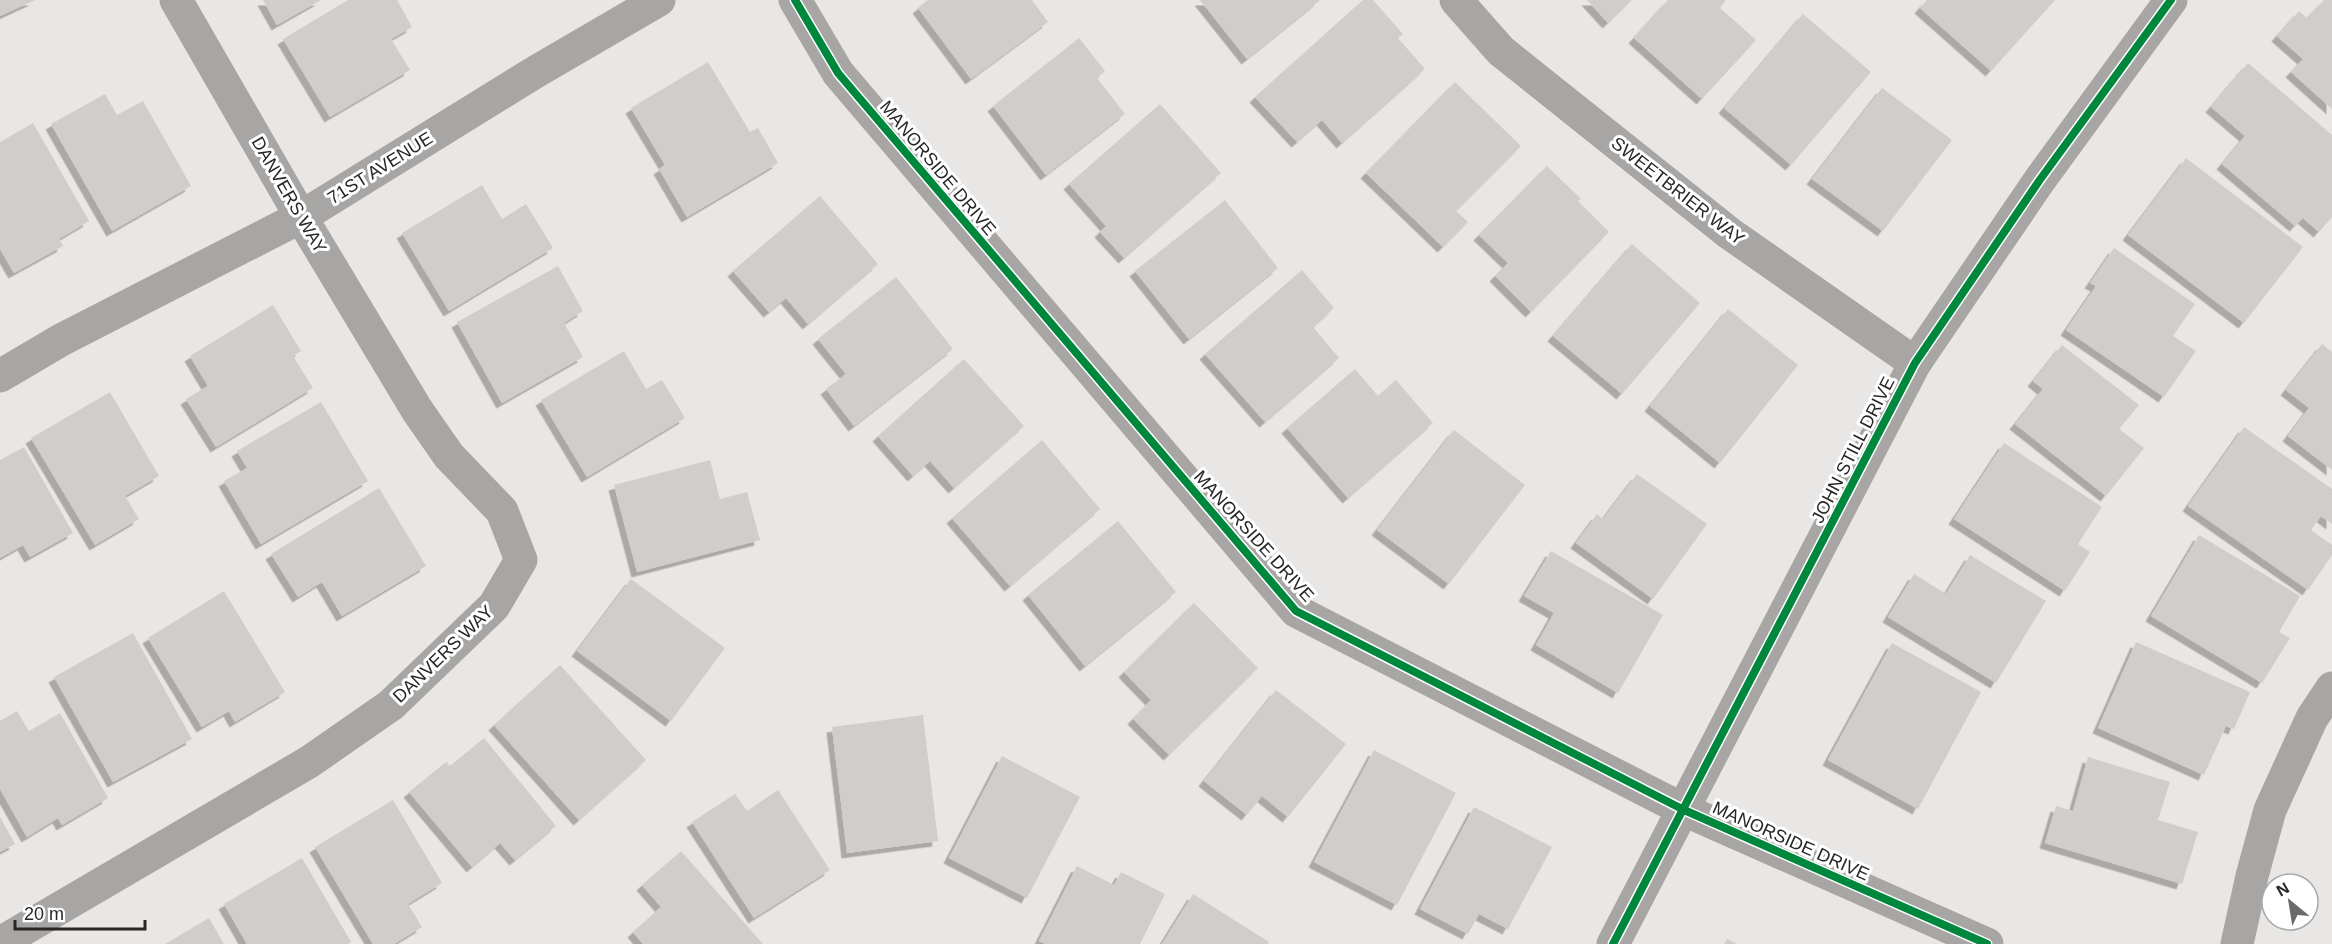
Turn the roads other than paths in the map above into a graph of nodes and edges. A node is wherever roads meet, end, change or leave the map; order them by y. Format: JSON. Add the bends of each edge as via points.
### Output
{"nodes":[{"id":1,"x":176,"y":0,"type":"edge"},
{"id":2,"x":659,"y":0,"type":"edge"},
{"id":3,"x":795,"y":0,"type":"edge"},
{"id":4,"x":1456,"y":0,"type":"edge"},
{"id":5,"x":2171,"y":0,"type":"edge"},
{"id":6,"x":301,"y":217,"type":"junction"},
{"id":7,"x":1915,"y":363,"type":"junction"},
{"id":8,"x":0,"y":376,"type":"edge"},
{"id":9,"x":2332,"y":688,"type":"edge"},
{"id":10,"x":1684,"y":810,"type":"junction"},
{"id":11,"x":0,"y":943,"type":"edge"},
{"id":12,"x":1613,"y":944,"type":"edge"},
{"id":13,"x":1988,"y":944,"type":"edge"},
{"id":14,"x":2237,"y":944,"type":"edge"}],
"edges":[{"from":1,"to":6,"type":"street","name":"DANVERS WAY"},
{"from":2,"to":6,"type":"street","name":"71ST AVENUE"},
{"from":3,"to":10,"type":"street","name":"MANORSIDE DRIVE","via":[[838,73],[1296,611]]},
{"from":4,"to":7,"type":"street","name":"SWEETBRIER WAY","via":[[1501,51],[1711,218]]},
{"from":5,"to":7,"type":"street","name":"JOHN STILL DRIVE","via":[[2039,181]]},
{"from":6,"to":8,"type":"street","name":"71ST AVENUE","via":[[61,340]]},
{"from":6,"to":11,"type":"street","name":"DANVERS WAY","via":[[417,410],[449,456],[502,511],[521,560],[494,606],[391,705],[309,762]]},
{"from":7,"to":10,"type":"street","name":"JOHN STILL DRIVE"},
{"from":9,"to":14,"type":"street","via":[[2312,718],[2270,810]]},
{"from":10,"to":12,"type":"street","name":"JOHN STILL DRIVE"},
{"from":10,"to":13,"type":"street","name":"MANORSIDE DRIVE"}]}
